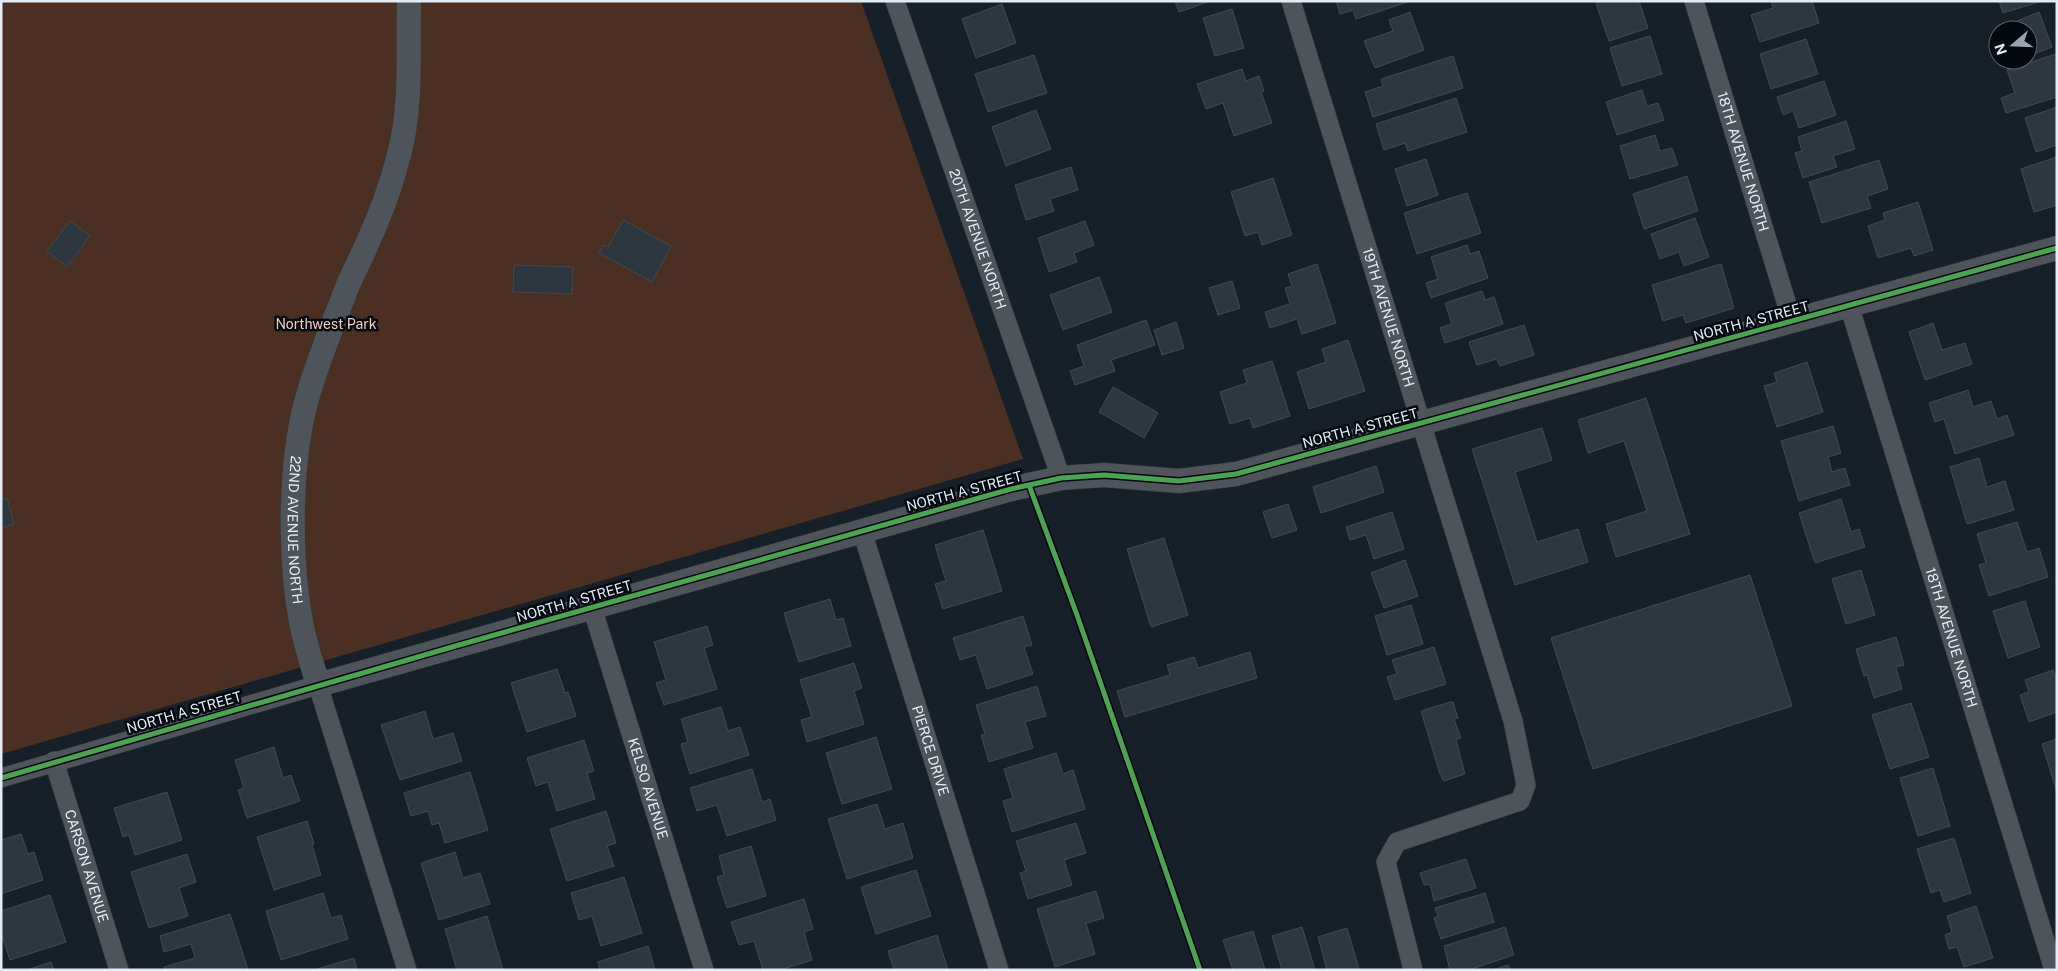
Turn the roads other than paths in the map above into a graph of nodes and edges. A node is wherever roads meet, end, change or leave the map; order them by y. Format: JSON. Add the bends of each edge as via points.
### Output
{"nodes":[{"id":1,"x":409,"y":1,"type":"edge"},
{"id":2,"x":895,"y":1,"type":"edge"},
{"id":3,"x":1291,"y":1,"type":"edge"},
{"id":4,"x":1694,"y":1,"type":"edge"},
{"id":5,"x":2057,"y":248,"type":"edge"},
{"id":6,"x":1849,"y":305,"type":"junction"},
{"id":7,"x":1792,"y":321,"type":"junction"},
{"id":8,"x":1421,"y":423,"type":"junction"},
{"id":9,"x":1061,"y":478,"type":"junction"},
{"id":10,"x":862,"y":531,"type":"junction"},
{"id":11,"x":592,"y":607,"type":"junction"},
{"id":12,"x":318,"y":686,"type":"junction"},
{"id":13,"x":54,"y":761,"type":"junction"},
{"id":14,"x":1,"y":778,"type":"edge"},
{"id":15,"x":119,"y":970,"type":"edge"},
{"id":16,"x":407,"y":970,"type":"edge"},
{"id":17,"x":704,"y":970,"type":"edge"},
{"id":18,"x":999,"y":970,"type":"edge"},
{"id":19,"x":1412,"y":970,"type":"edge"},
{"id":20,"x":2054,"y":970,"type":"edge"}],
"edges":[{"from":1,"to":12,"type":"street","name":"22ND AVENUE NORTH","via":[[407,107],[400,154],[368,243],[326,343],[298,440],[294,561],[302,628]]},
{"from":2,"to":9,"type":"street","name":"20TH AVENUE NORTH"},
{"from":3,"to":8,"type":"street","name":"19TH AVENUE NORTH"},
{"from":4,"to":7,"type":"street","name":"18TH AVENUE NORTH"},
{"from":5,"to":6,"type":"street","name":"NORTH A STREET"},
{"from":6,"to":7,"type":"street","name":"NORTH A STREET"},
{"from":6,"to":20,"type":"street","name":"18TH AVENUE NORTH"},
{"from":7,"to":8,"type":"street","name":"NORTH A STREET"},
{"from":8,"to":9,"type":"street","name":"NORTH A STREET","via":[[1236,474],[1179,480],[1104,475]]},
{"from":8,"to":19,"type":"street","name":"19TH AVENUE NORTH","via":[[1513,721],[1526,785],[1520,801],[1397,842],[1386,862]]},
{"from":9,"to":10,"type":"street","name":"NORTH A STREET"},
{"from":10,"to":11,"type":"street","name":"NORTH A STREET"},
{"from":10,"to":18,"type":"street","name":"PIERCE DRIVE"},
{"from":11,"to":12,"type":"street","name":"NORTH A STREET"},
{"from":11,"to":17,"type":"street","name":"KELSO AVENUE"},
{"from":12,"to":13,"type":"street","name":"NORTH A STREET"},
{"from":12,"to":16,"type":"street","name":"22ND AVENUE NORTH"},
{"from":13,"to":14,"type":"street","name":"NORTH A STREET"},
{"from":13,"to":15,"type":"street","name":"CARSON AVENUE"}]}
